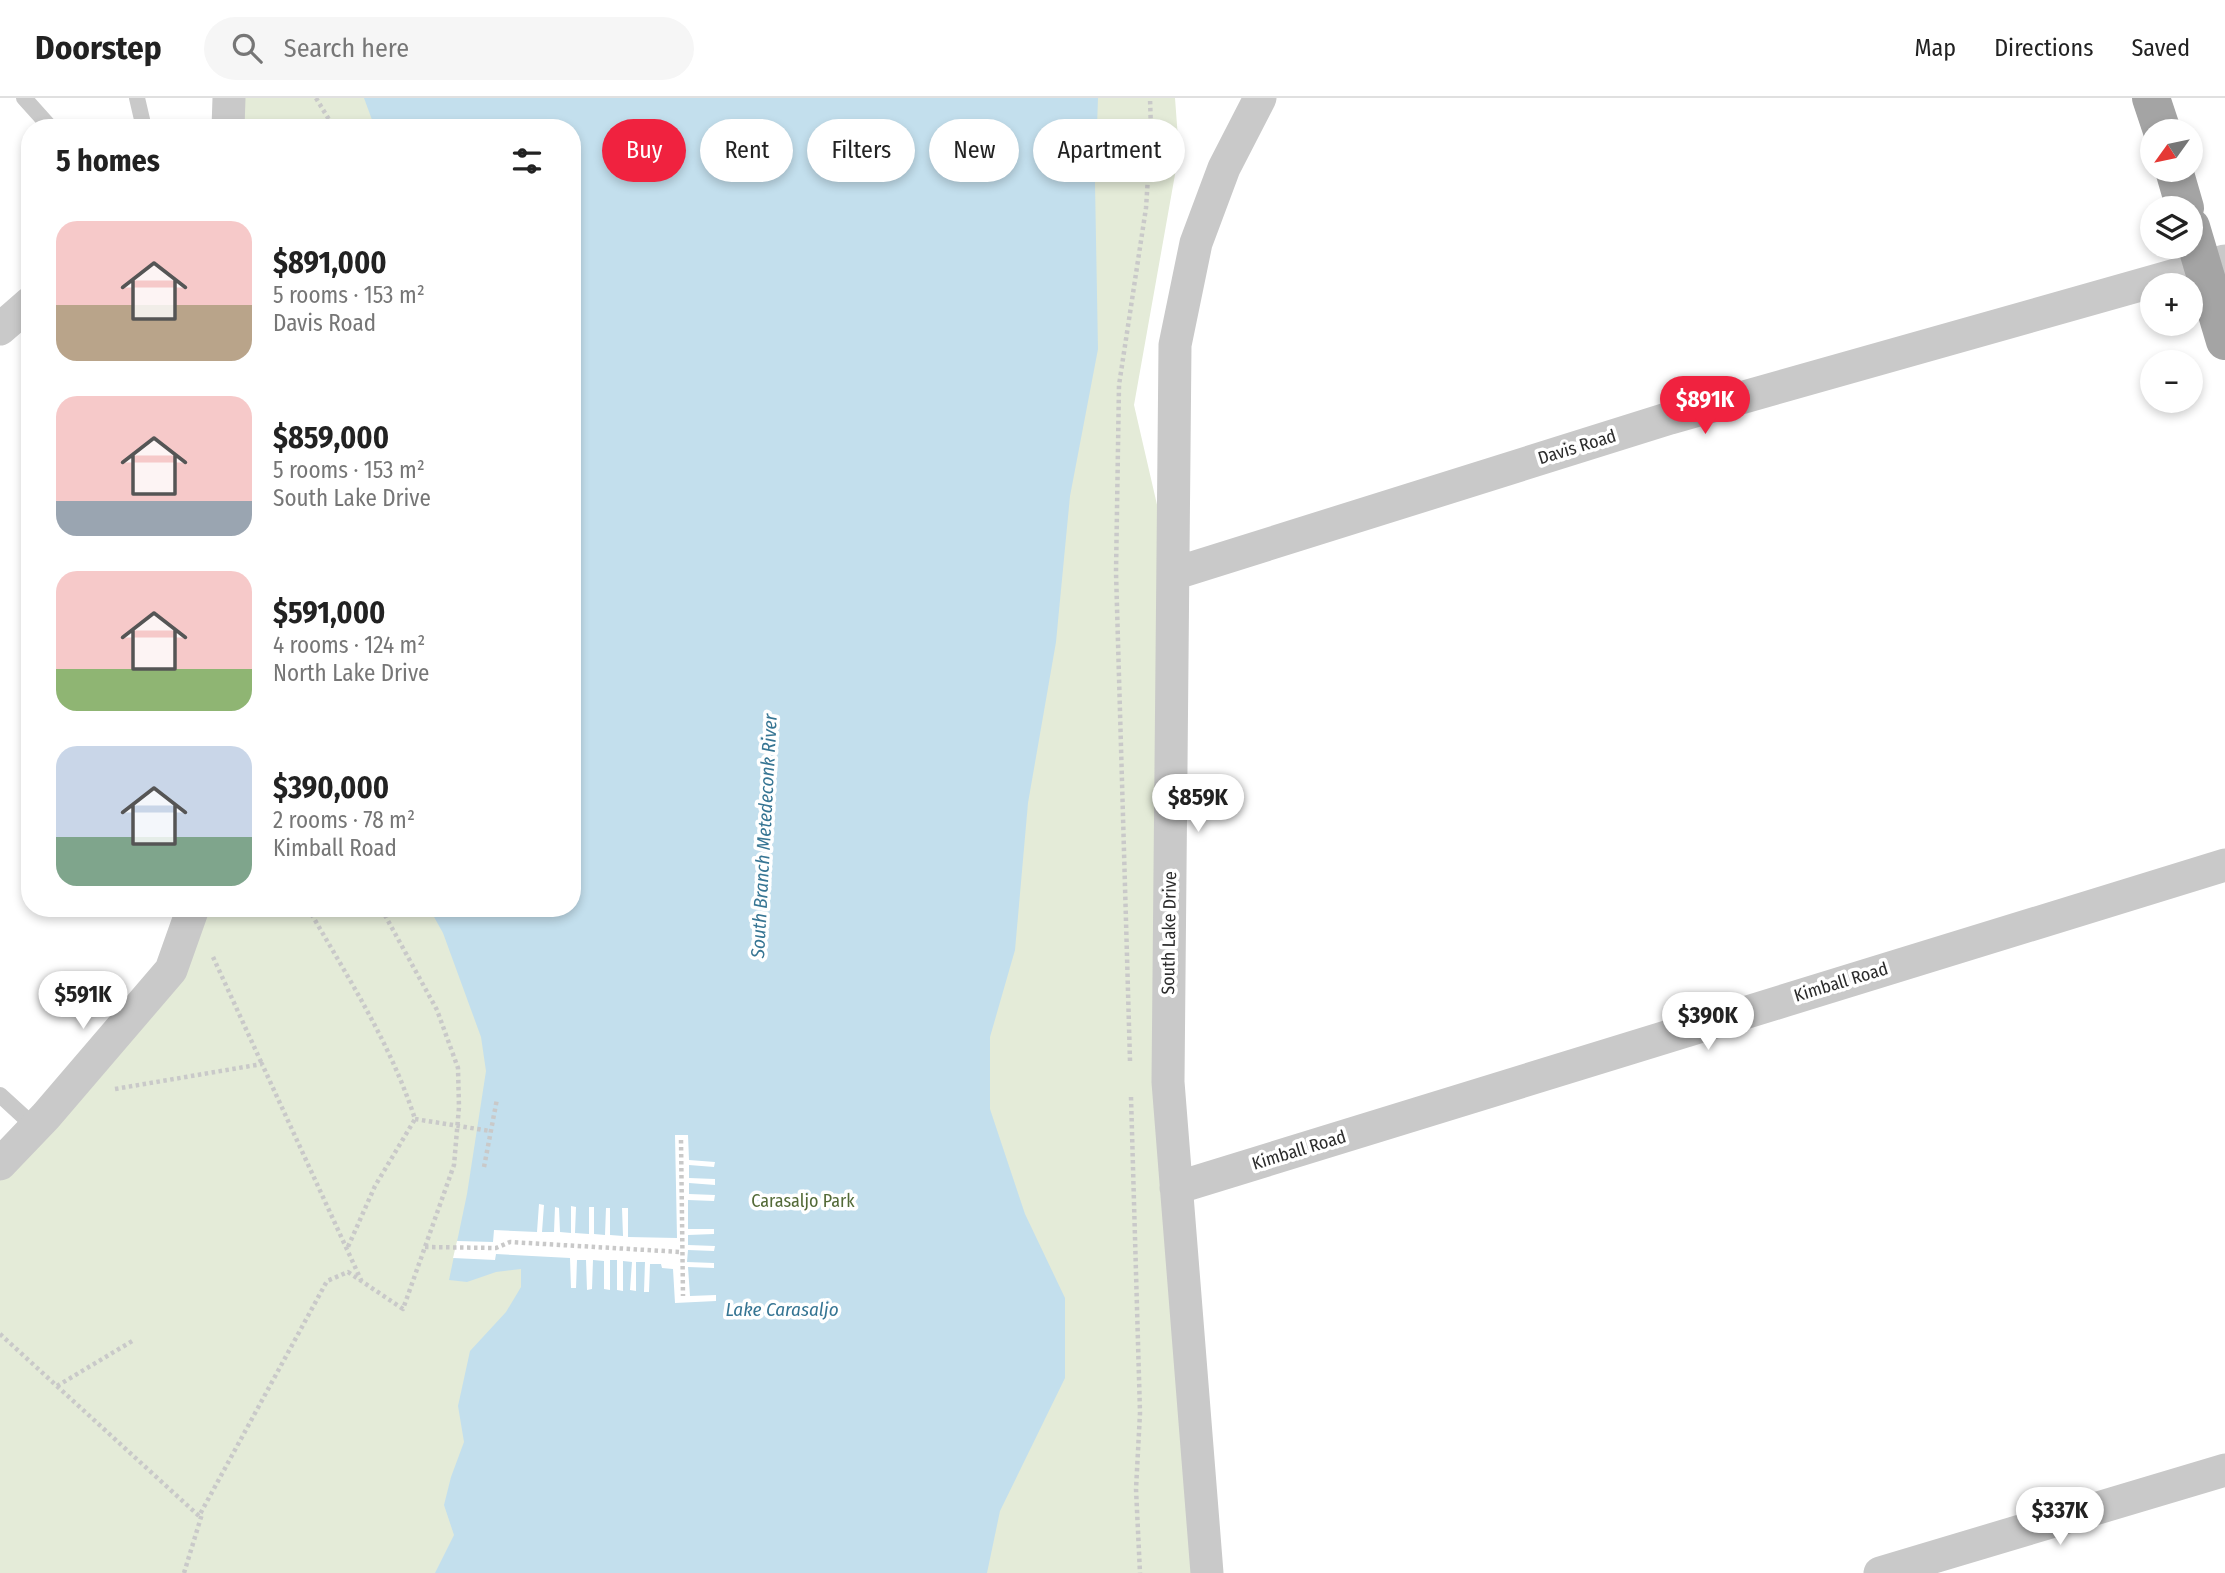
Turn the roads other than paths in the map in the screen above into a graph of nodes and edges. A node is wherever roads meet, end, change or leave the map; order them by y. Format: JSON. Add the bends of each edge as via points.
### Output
{"nodes":[{"id":1,"x":24,"y":98,"type":"edge"},
{"id":2,"x":137,"y":98,"type":"edge"},
{"id":3,"x":229,"y":98,"type":"edge"},
{"id":4,"x":1260,"y":98,"type":"edge"},
{"id":5,"x":2151,"y":98,"type":"edge"},
{"id":6,"x":43,"y":119,"type":"edge"},
{"id":7,"x":142,"y":119,"type":"edge"},
{"id":8,"x":228,"y":119,"type":"edge"},
{"id":9,"x":2158,"y":119,"type":"edge"},
{"id":10,"x":2203,"y":247,"type":"edge"},
{"id":11,"x":2214,"y":265,"type":"edge"},
{"id":12,"x":21,"y":311,"type":"edge"},
{"id":13,"x":0,"y":329,"type":"edge"},
{"id":14,"x":2225,"y":341,"type":"edge"},
{"id":15,"x":1173,"y":574,"type":"junction"},
{"id":16,"x":2225,"y":865,"type":"edge"},
{"id":17,"x":190,"y":917,"type":"edge"},
{"id":18,"x":0,"y":1095,"type":"edge"},
{"id":19,"x":36,"y":1127,"type":"junction"},
{"id":20,"x":0,"y":1164,"type":"edge"},
{"id":21,"x":1176,"y":1188,"type":"junction"},
{"id":22,"x":2225,"y":1469,"type":"edge"},
{"id":23,"x":1207,"y":1573,"type":"edge"},
{"id":24,"x":1880,"y":1573,"type":"edge"}],
"edges":[{"from":1,"to":6,"type":"lane"},
{"from":2,"to":7,"type":"lane"},
{"from":3,"to":8,"type":"street"},
{"from":4,"to":15,"type":"street","name":"South Lake Drive","via":[[1224,168],[1196,243],[1175,345]]},
{"from":5,"to":9,"type":"main road"},
{"from":10,"to":11,"type":"main road"},
{"from":11,"to":14,"type":"main road"},
{"from":11,"to":15,"type":"street","name":"Davis Road","via":[[1670,418]]},
{"from":12,"to":13,"type":"street"},
{"from":15,"to":21,"type":"street","name":"South Lake Drive","via":[[1168,1082]]},
{"from":16,"to":21,"type":"street","name":"Kimball Road"},
{"from":17,"to":19,"type":"street","via":[[171,970]]},
{"from":18,"to":19,"type":"lane"},
{"from":19,"to":20,"type":"street"},
{"from":21,"to":23,"type":"street","name":"South Lake Drive"},
{"from":22,"to":24,"type":"street"}]}
